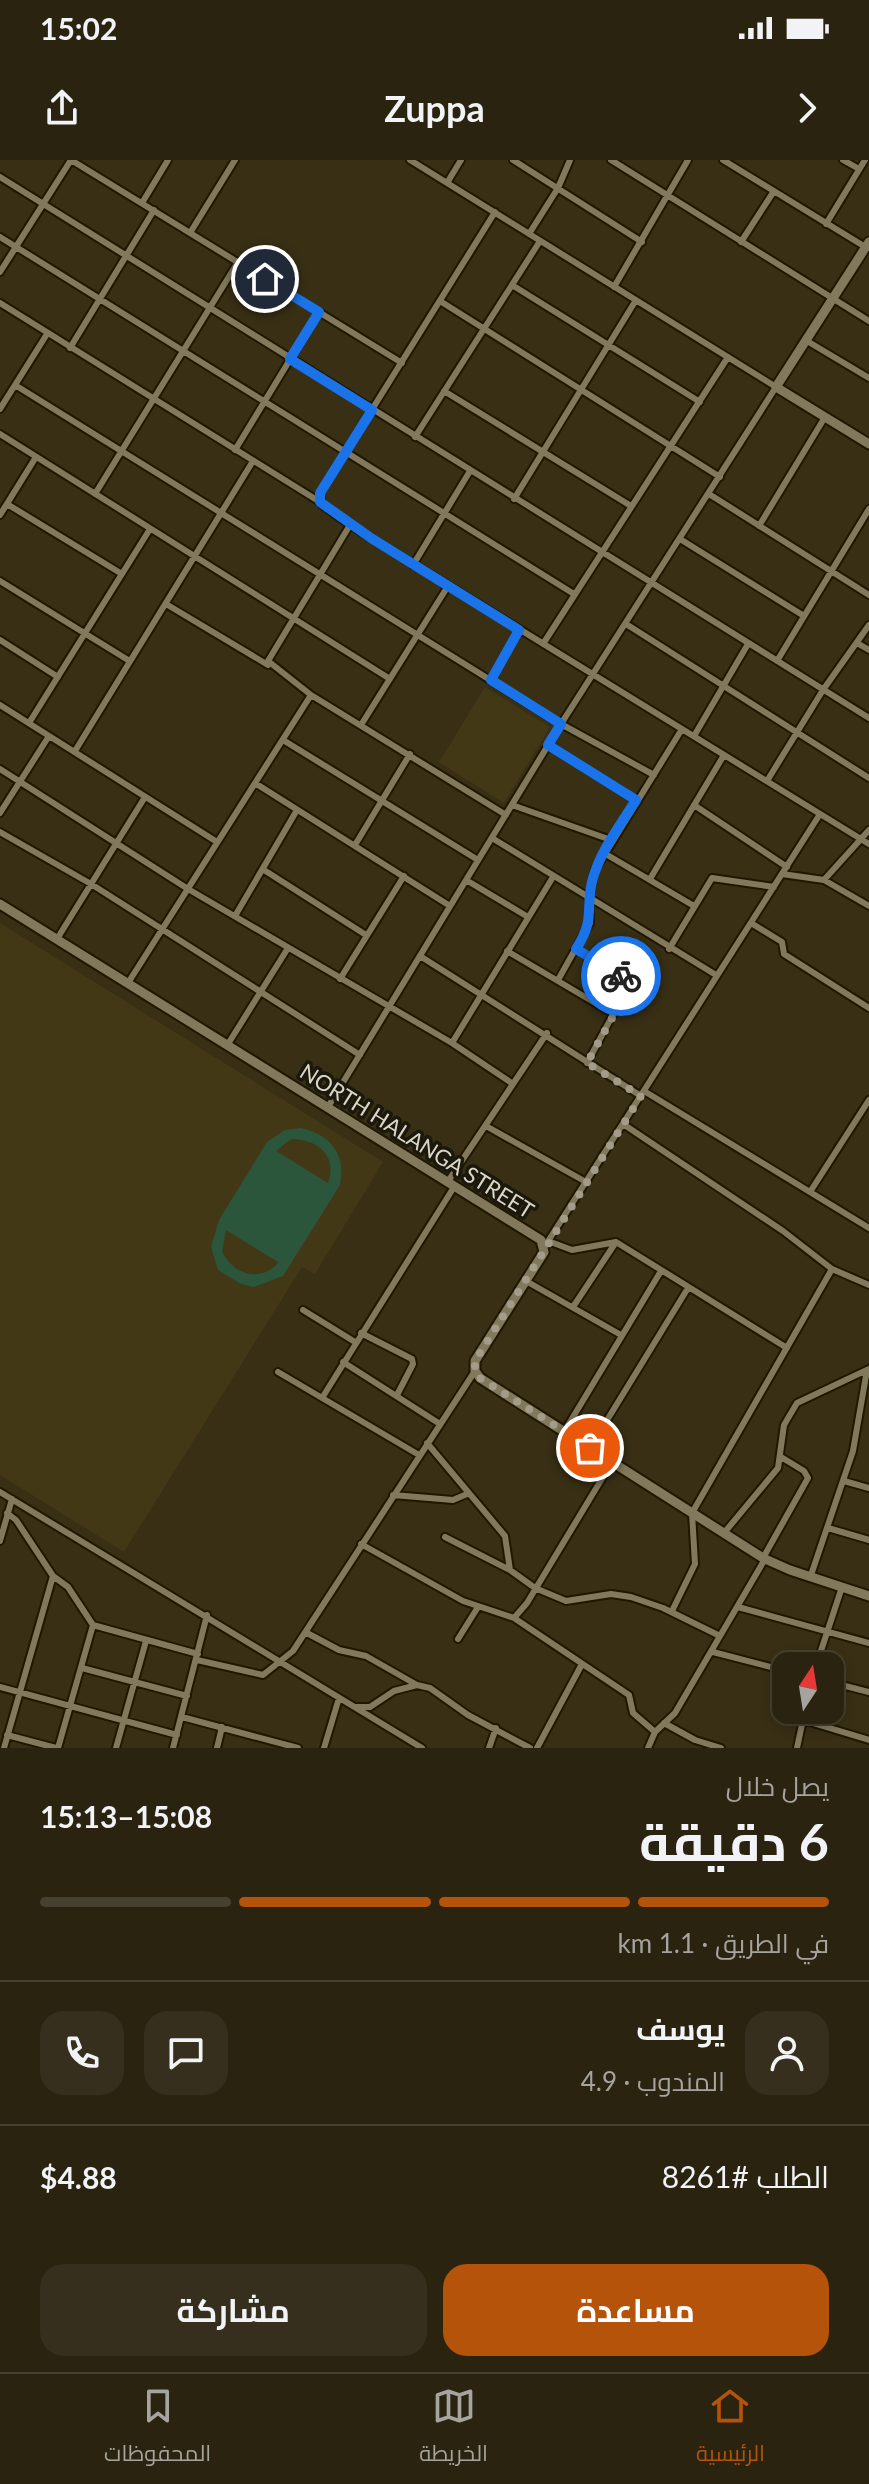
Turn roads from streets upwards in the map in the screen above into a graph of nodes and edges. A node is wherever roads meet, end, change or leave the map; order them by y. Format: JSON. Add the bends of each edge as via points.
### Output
{"nodes":[{"id":1,"x":71,"y":160,"type":"edge"},
{"id":2,"x":168,"y":160,"type":"edge"},
{"id":3,"x":235,"y":160,"type":"edge"},
{"id":4,"x":410,"y":160,"type":"edge"},
{"id":5,"x":461,"y":160,"type":"edge"},
{"id":6,"x":513,"y":160,"type":"edge"},
{"id":7,"x":570,"y":160,"type":"edge"},
{"id":8,"x":611,"y":160,"type":"edge"},
{"id":9,"x":688,"y":160,"type":"edge"},
{"id":10,"x":723,"y":160,"type":"edge"},
{"id":11,"x":843,"y":160,"type":"edge"},
{"id":12,"x":865,"y":160,"type":"edge"},
{"id":13,"x":859,"y":169,"type":"junction"},
{"id":14,"x":0,"y":177,"type":"edge"},
{"id":15,"x":447,"y":183,"type":"junction"},
{"id":16,"x":558,"y":188,"type":"junction"},
{"id":17,"x":774,"y":191,"type":"junction"},
{"id":18,"x":668,"y":195,"type":"junction"},
{"id":19,"x":142,"y":203,"type":"junction"},
{"id":20,"x":43,"y":204,"type":"junction"},
{"id":21,"x":154,"y":210,"type":"junction"},
{"id":22,"x":495,"y":212,"type":"junction"},
{"id":23,"x":826,"y":224,"type":"junction"},
{"id":24,"x":190,"y":233,"type":"junction"},
{"id":25,"x":529,"y":234,"type":"junction"},
{"id":26,"x":0,"y":237,"type":"edge"},
{"id":27,"x":540,"y":241,"type":"junction"},
{"id":28,"x":642,"y":242,"type":"junction"},
{"id":29,"x":741,"y":242,"type":"junction"},
{"id":30,"x":868,"y":246,"type":"edge"},
{"id":31,"x":16,"y":247,"type":"junction"},
{"id":32,"x":126,"y":256,"type":"junction"},
{"id":33,"x":238,"y":262,"type":"junction"},
{"id":34,"x":0,"y":272,"type":"edge"},
{"id":35,"x":512,"y":285,"type":"junction"},
{"id":36,"x":614,"y":287,"type":"junction"},
{"id":37,"x":101,"y":299,"type":"junction"},
{"id":38,"x":833,"y":299,"type":"junction"},
{"id":39,"x":636,"y":300,"type":"junction"},
{"id":40,"x":440,"y":301,"type":"junction"},
{"id":41,"x":0,"y":303,"type":"edge"},
{"id":42,"x":209,"y":308,"type":"junction"},
{"id":43,"x":319,"y":312,"type":"junction"},
{"id":44,"x":869,"y":321,"type":"edge"},
{"id":45,"x":484,"y":329,"type":"junction"},
{"id":46,"x":47,"y":334,"type":"junction"},
{"id":47,"x":807,"y":341,"type":"junction"},
{"id":48,"x":608,"y":345,"type":"junction"},
{"id":49,"x":70,"y":348,"type":"junction"},
{"id":50,"x":183,"y":351,"type":"junction"},
{"id":51,"x":728,"y":357,"type":"junction"},
{"id":52,"x":290,"y":359,"type":"junction"},
{"id":53,"x":402,"y":363,"type":"junction"},
{"id":54,"x":869,"y":378,"type":"edge"},
{"id":55,"x":15,"y":385,"type":"junction"},
{"id":56,"x":776,"y":387,"type":"junction"},
{"id":57,"x":581,"y":390,"type":"junction"},
{"id":58,"x":444,"y":391,"type":"junction"},
{"id":59,"x":153,"y":400,"type":"junction"},
{"id":60,"x":264,"y":401,"type":"junction"},
{"id":61,"x":700,"y":402,"type":"junction"},
{"id":62,"x":0,"y":409,"type":"edge"},
{"id":63,"x":372,"y":410,"type":"junction"},
{"id":64,"x":825,"y":417,"type":"junction"},
{"id":65,"x":0,"y":434,"type":"edge"},
{"id":66,"x":415,"y":437,"type":"junction"},
{"id":67,"x":868,"y":442,"type":"edge"},
{"id":68,"x":672,"y":447,"type":"junction"},
{"id":69,"x":235,"y":450,"type":"junction"},
{"id":70,"x":121,"y":451,"type":"junction"},
{"id":71,"x":346,"y":452,"type":"junction"},
{"id":72,"x":543,"y":452,"type":"junction"},
{"id":73,"x":36,"y":457,"type":"junction"},
{"id":74,"x":253,"y":461,"type":"junction"},
{"id":75,"x":470,"y":471,"type":"junction"},
{"id":76,"x":720,"y":477,"type":"junction"},
{"id":77,"x":95,"y":494,"type":"junction"},
{"id":78,"x":709,"y":494,"type":"junction"},
{"id":79,"x":514,"y":499,"type":"junction"},
{"id":80,"x":320,"y":502,"type":"junction"},
{"id":81,"x":7,"y":504,"type":"junction"},
{"id":82,"x":631,"y":506,"type":"junction"},
{"id":83,"x":869,"y":509,"type":"edge"},
{"id":84,"x":222,"y":513,"type":"junction"},
{"id":85,"x":444,"y":513,"type":"junction"},
{"id":86,"x":0,"y":515,"type":"edge"},
{"id":87,"x":350,"y":525,"type":"junction"},
{"id":88,"x":759,"y":526,"type":"junction"},
{"id":89,"x":150,"y":529,"type":"junction"},
{"id":90,"x":680,"y":539,"type":"junction"},
{"id":91,"x":600,"y":551,"type":"junction"},
{"id":92,"x":195,"y":557,"type":"junction"},
{"id":93,"x":413,"y":565,"type":"junction"},
{"id":94,"x":831,"y":571,"type":"junction"},
{"id":95,"x":122,"y":574,"type":"junction"},
{"id":96,"x":321,"y":575,"type":"junction"},
{"id":97,"x":0,"y":581,"type":"edge"},
{"id":98,"x":652,"y":585,"type":"junction"},
{"id":99,"x":448,"y":586,"type":"junction"},
{"id":100,"x":574,"y":594,"type":"junction"},
{"id":101,"x":869,"y":595,"type":"edge"},
{"id":102,"x":166,"y":604,"type":"junction"},
{"id":103,"x":804,"y":616,"type":"junction"},
{"id":104,"x":294,"y":619,"type":"junction"},
{"id":105,"x":626,"y":624,"type":"junction"},
{"id":106,"x":869,"y":625,"type":"edge"},
{"id":107,"x":519,"y":630,"type":"junction"},
{"id":108,"x":84,"y":634,"type":"junction"},
{"id":109,"x":418,"y":635,"type":"junction"},
{"id":110,"x":0,"y":640,"type":"edge"},
{"id":111,"x":857,"y":643,"type":"junction"},
{"id":112,"x":543,"y":644,"type":"junction"},
{"id":113,"x":748,"y":644,"type":"junction"},
{"id":114,"x":869,"y":650,"type":"edge"},
{"id":115,"x":128,"y":660,"type":"junction"},
{"id":116,"x":777,"y":661,"type":"junction"},
{"id":117,"x":268,"y":665,"type":"junction"},
{"id":118,"x":594,"y":675,"type":"junction"},
{"id":119,"x":58,"y":677,"type":"junction"},
{"id":120,"x":390,"y":679,"type":"junction"},
{"id":121,"x":491,"y":680,"type":"junction"},
{"id":122,"x":722,"y":687,"type":"junction"},
{"id":123,"x":823,"y":690,"type":"junction"},
{"id":124,"x":311,"y":695,"type":"junction"},
{"id":125,"x":0,"y":705,"type":"edge"},
{"id":126,"x":869,"y":718,"type":"edge"},
{"id":127,"x":29,"y":723,"type":"junction"},
{"id":128,"x":561,"y":724,"type":"junction"},
{"id":129,"x":361,"y":725,"type":"junction"},
{"id":130,"x":682,"y":729,"type":"junction"},
{"id":131,"x":797,"y":733,"type":"junction"},
{"id":132,"x":49,"y":736,"type":"junction"},
{"id":133,"x":694,"y":736,"type":"junction"},
{"id":134,"x":283,"y":740,"type":"junction"},
{"id":135,"x":548,"y":745,"type":"junction"},
{"id":136,"x":75,"y":751,"type":"junction"},
{"id":137,"x":410,"y":754,"type":"junction"},
{"id":138,"x":724,"y":755,"type":"junction"},
{"id":139,"x":0,"y":769,"type":"edge"},
{"id":140,"x":654,"y":775,"type":"junction"},
{"id":141,"x":869,"y":778,"type":"edge"},
{"id":142,"x":767,"y":781,"type":"junction"},
{"id":143,"x":20,"y":782,"type":"junction"},
{"id":144,"x":255,"y":783,"type":"junction"},
{"id":145,"x":145,"y":797,"type":"junction"},
{"id":146,"x":381,"y":800,"type":"junction"},
{"id":147,"x":636,"y":800,"type":"junction"},
{"id":148,"x":512,"y":805,"type":"junction"},
{"id":149,"x":694,"y":805,"type":"junction"},
{"id":150,"x":297,"y":810,"type":"junction"},
{"id":151,"x":0,"y":813,"type":"edge"},
{"id":152,"x":820,"y":814,"type":"junction"},
{"id":153,"x":506,"y":815,"type":"junction"},
{"id":154,"x":869,"y":830,"type":"edge"},
{"id":155,"x":0,"y":832,"type":"edge"},
{"id":156,"x":492,"y":838,"type":"junction"},
{"id":157,"x":611,"y":840,"type":"junction"},
{"id":158,"x":116,"y":842,"type":"junction"},
{"id":159,"x":217,"y":842,"type":"junction"},
{"id":160,"x":866,"y":842,"type":"edge"},
{"id":161,"x":355,"y":845,"type":"junction"},
{"id":162,"x":604,"y":853,"type":"junction"},
{"id":163,"x":478,"y":860,"type":"junction"},
{"id":164,"x":787,"y":867,"type":"junction"},
{"id":165,"x":264,"y":870,"type":"junction"},
{"id":166,"x":782,"y":874,"type":"junction"},
{"id":167,"x":404,"y":876,"type":"junction"},
{"id":168,"x":553,"y":877,"type":"junction"},
{"id":169,"x":650,"y":879,"type":"junction"},
{"id":170,"x":466,"y":880,"type":"junction"},
{"id":171,"x":824,"y":880,"type":"junction"},
{"id":172,"x":91,"y":884,"type":"junction"},
{"id":173,"x":774,"y":887,"type":"junction"},
{"id":174,"x":188,"y":889,"type":"junction"},
{"id":175,"x":589,"y":899,"type":"junction"},
{"id":176,"x":0,"y":904,"type":"edge"},
{"id":177,"x":450,"y":906,"type":"junction"},
{"id":178,"x":694,"y":906,"type":"junction"},
{"id":179,"x":869,"y":906,"type":"edge"},
{"id":180,"x":235,"y":916,"type":"junction"},
{"id":181,"x":528,"y":917,"type":"junction"},
{"id":182,"x":751,"y":923,"type":"junction"},
{"id":183,"x":162,"y":930,"type":"junction"},
{"id":184,"x":366,"y":935,"type":"junction"},
{"id":185,"x":57,"y":939,"type":"junction"},
{"id":186,"x":288,"y":948,"type":"junction"},
{"id":187,"x":576,"y":949,"type":"junction"},
{"id":188,"x":669,"y":949,"type":"junction"},
{"id":189,"x":507,"y":951,"type":"junction"},
{"id":190,"x":420,"y":956,"type":"junction"},
{"id":191,"x":716,"y":975,"type":"junction"},
{"id":192,"x":340,"y":979,"type":"junction"},
{"id":193,"x":558,"y":980,"type":"junction"},
{"id":194,"x":128,"y":983,"type":"junction"},
{"id":195,"x":262,"y":993,"type":"junction"},
{"id":196,"x":482,"y":993,"type":"junction"},
{"id":197,"x":390,"y":1006,"type":"junction"},
{"id":198,"x":869,"y":1008,"type":"edge"},
{"id":199,"x":614,"y":1014,"type":"junction"},
{"id":200,"x":547,"y":1033,"type":"junction"},
{"id":201,"x":452,"y":1043,"type":"junction"},
{"id":202,"x":228,"y":1044,"type":"junction"},
{"id":203,"x":360,"y":1055,"type":"junction"},
{"id":204,"x":587,"y":1063,"type":"junction"},
{"id":205,"x":513,"y":1084,"type":"junction"},
{"id":206,"x":642,"y":1093,"type":"junction"},
{"id":207,"x":869,"y":1100,"type":"edge"},
{"id":208,"x":328,"y":1107,"type":"junction"},
{"id":209,"x":623,"y":1124,"type":"junction"},
{"id":210,"x":486,"y":1126,"type":"junction"},
{"id":211,"x":586,"y":1182,"type":"junction"},
{"id":212,"x":451,"y":1185,"type":"junction"},
{"id":213,"x":810,"y":1192,"type":"junction"},
{"id":214,"x":868,"y":1224,"type":"edge"},
{"id":215,"x":616,"y":1242,"type":"junction"},
{"id":216,"x":547,"y":1243,"type":"junction"},
{"id":217,"x":832,"y":1269,"type":"junction"},
{"id":218,"x":661,"y":1271,"type":"junction"},
{"id":219,"x":526,"y":1281,"type":"junction"},
{"id":220,"x":869,"y":1285,"type":"edge"},
{"id":221,"x":688,"y":1288,"type":"junction"},
{"id":222,"x":573,"y":1307,"type":"junction"},
{"id":223,"x":303,"y":1310,"type":"dead end"},
{"id":224,"x":361,"y":1333,"type":"junction"},
{"id":225,"x":621,"y":1335,"type":"junction"},
{"id":226,"x":355,"y":1342,"type":"junction"},
{"id":227,"x":787,"y":1348,"type":"junction"},
{"id":228,"x":343,"y":1362,"type":"junction"},
{"id":229,"x":868,"y":1370,"type":"edge"},
{"id":230,"x":475,"y":1371,"type":"junction"},
{"id":231,"x":278,"y":1372,"type":"dead end"},
{"id":232,"x":865,"y":1394,"type":"edge"},
{"id":233,"x":397,"y":1395,"type":"junction"},
{"id":234,"x":322,"y":1398,"type":"junction"},
{"id":235,"x":440,"y":1424,"type":"junction"},
{"id":236,"x":564,"y":1432,"type":"junction"},
{"id":237,"x":858,"y":1434,"type":"junction"},
{"id":238,"x":869,"y":1437,"type":"edge"},
{"id":239,"x":427,"y":1443,"type":"junction"},
{"id":240,"x":590,"y":1448,"type":"junction"},
{"id":241,"x":419,"y":1455,"type":"junction"},
{"id":242,"x":781,"y":1457,"type":"junction"},
{"id":243,"x":612,"y":1461,"type":"junction"},
{"id":244,"x":844,"y":1481,"type":"junction"},
{"id":245,"x":869,"y":1488,"type":"edge"},
{"id":246,"x":0,"y":1492,"type":"edge"},
{"id":247,"x":467,"y":1494,"type":"junction"},
{"id":248,"x":393,"y":1495,"type":"junction"},
{"id":249,"x":12,"y":1499,"type":"junction"},
{"id":250,"x":7,"y":1513,"type":"junction"},
{"id":251,"x":692,"y":1513,"type":"junction"},
{"id":252,"x":828,"y":1528,"type":"junction"},
{"id":253,"x":724,"y":1533,"type":"junction"},
{"id":254,"x":445,"y":1537,"type":"dead end"},
{"id":255,"x":869,"y":1540,"type":"edge"},
{"id":256,"x":0,"y":1541,"type":"edge"},
{"id":257,"x":361,"y":1544,"type":"junction"},
{"id":258,"x":764,"y":1558,"type":"junction"},
{"id":259,"x":510,"y":1570,"type":"junction"},
{"id":260,"x":53,"y":1576,"type":"junction"},
{"id":261,"x":810,"y":1578,"type":"junction"},
{"id":262,"x":842,"y":1587,"type":"junction"},
{"id":263,"x":535,"y":1588,"type":"junction"},
{"id":264,"x":869,"y":1596,"type":"edge"},
{"id":265,"x":478,"y":1607,"type":"junction"},
{"id":266,"x":738,"y":1607,"type":"junction"},
{"id":267,"x":672,"y":1611,"type":"junction"},
{"id":268,"x":207,"y":1615,"type":"junction"},
{"id":269,"x":514,"y":1618,"type":"junction"},
{"id":270,"x":93,"y":1625,"type":"junction"},
{"id":271,"x":307,"y":1633,"type":"junction"},
{"id":272,"x":828,"y":1633,"type":"junction"},
{"id":273,"x":720,"y":1636,"type":"junction"},
{"id":274,"x":458,"y":1639,"type":"dead end"},
{"id":275,"x":146,"y":1641,"type":"junction"},
{"id":276,"x":869,"y":1643,"type":"edge"},
{"id":277,"x":713,"y":1652,"type":"junction"},
{"id":278,"x":821,"y":1652,"type":"edge"},
{"id":279,"x":198,"y":1657,"type":"junction"},
{"id":280,"x":280,"y":1662,"type":"junction"},
{"id":281,"x":582,"y":1664,"type":"junction"},
{"id":282,"x":772,"y":1667,"type":"edge"},
{"id":283,"x":82,"y":1668,"type":"junction"},
{"id":284,"x":134,"y":1682,"type":"junction"},
{"id":285,"x":417,"y":1685,"type":"junction"},
{"id":286,"x":844,"y":1686,"type":"edge"},
{"id":287,"x":0,"y":1687,"type":"edge"},
{"id":288,"x":19,"y":1692,"type":"junction"},
{"id":289,"x":869,"y":1692,"type":"edge"},
{"id":290,"x":187,"y":1696,"type":"junction"},
{"id":291,"x":339,"y":1698,"type":"junction"},
{"id":292,"x":72,"y":1706,"type":"junction"},
{"id":293,"x":348,"y":1706,"type":"junction"},
{"id":294,"x":182,"y":1717,"type":"junction"},
{"id":295,"x":124,"y":1720,"type":"junction"},
{"id":296,"x":664,"y":1723,"type":"junction"},
{"id":297,"x":802,"y":1724,"type":"edge"},
{"id":298,"x":816,"y":1724,"type":"edge"},
{"id":299,"x":222,"y":1727,"type":"junction"},
{"id":300,"x":496,"y":1728,"type":"junction"},
{"id":301,"x":655,"y":1732,"type":"junction"},
{"id":302,"x":7,"y":1735,"type":"junction"},
{"id":303,"x":177,"y":1735,"type":"junction"},
{"id":304,"x":695,"y":1740,"type":"junction"},
{"id":305,"x":869,"y":1740,"type":"edge"},
{"id":306,"x":4,"y":1748,"type":"edge"},
{"id":307,"x":57,"y":1748,"type":"edge"},
{"id":308,"x":116,"y":1748,"type":"edge"},
{"id":309,"x":173,"y":1748,"type":"edge"},
{"id":310,"x":217,"y":1748,"type":"edge"},
{"id":311,"x":298,"y":1748,"type":"edge"},
{"id":312,"x":324,"y":1748,"type":"edge"},
{"id":313,"x":422,"y":1748,"type":"edge"},
{"id":314,"x":489,"y":1748,"type":"edge"},
{"id":315,"x":530,"y":1748,"type":"edge"},
{"id":316,"x":537,"y":1748,"type":"edge"},
{"id":317,"x":648,"y":1748,"type":"edge"},
{"id":318,"x":693,"y":1748,"type":"edge"},
{"id":319,"x":721,"y":1748,"type":"edge"},
{"id":320,"x":797,"y":1748,"type":"edge"}],
"edges":[{"from":1,"to":19,"type":"street"},
{"from":1,"to":20,"type":"street"},
{"from":2,"to":19,"type":"street"},
{"from":3,"to":24,"type":"street"},
{"from":4,"to":15,"type":"street"},
{"from":5,"to":15,"type":"street"},
{"from":6,"to":16,"type":"street"},
{"from":7,"to":16,"type":"street"},
{"from":8,"to":18,"type":"street"},
{"from":9,"to":18,"type":"street"},
{"from":10,"to":17,"type":"street"},
{"from":11,"to":13,"type":"street"},
{"from":12,"to":13,"type":"street"},
{"from":13,"to":23,"type":"street"},
{"from":14,"to":20,"type":"street"},
{"from":15,"to":22,"type":"street"},
{"from":16,"to":25,"type":"street"},
{"from":16,"to":28,"type":"street"},
{"from":17,"to":23,"type":"street"},
{"from":17,"to":29,"type":"street"},
{"from":18,"to":28,"type":"street"},
{"from":18,"to":29,"type":"street"},
{"from":19,"to":21,"type":"street"},
{"from":20,"to":31,"type":"street"},
{"from":20,"to":32,"type":"street"},
{"from":21,"to":24,"type":"street"},
{"from":21,"to":32,"type":"street"},
{"from":22,"to":25,"type":"street"},
{"from":22,"to":40,"type":"street"},
{"from":23,"to":30,"type":"street"},
{"from":24,"to":33,"type":"street"},
{"from":25,"to":27,"type":"street"},
{"from":26,"to":31,"type":"street"},
{"from":27,"to":35,"type":"street"},
{"from":27,"to":36,"type":"street"},
{"from":28,"to":36,"type":"street"},
{"from":29,"to":38,"type":"street"},
{"from":30,"to":38,"type":"street"},
{"from":31,"to":34,"type":"street"},
{"from":31,"to":37,"type":"street"},
{"from":32,"to":37,"type":"street"},
{"from":32,"to":42,"type":"street"},
{"from":33,"to":42,"type":"street"},
{"from":33,"to":43,"type":"street"},
{"from":35,"to":45,"type":"street"},
{"from":35,"to":48,"type":"street"},
{"from":36,"to":39,"type":"street"},
{"from":37,"to":49,"type":"street"},
{"from":37,"to":50,"type":"street"},
{"from":38,"to":44,"type":"street"},
{"from":38,"to":47,"type":"street"},
{"from":39,"to":48,"type":"street"},
{"from":39,"to":51,"type":"street"},
{"from":40,"to":45,"type":"street"},
{"from":40,"to":53,"type":"street"},
{"from":41,"to":46,"type":"street"},
{"from":42,"to":50,"type":"street"},
{"from":42,"to":52,"type":"street"},
{"from":43,"to":52,"type":"street"},
{"from":43,"to":53,"type":"street"},
{"from":45,"to":57,"type":"street"},
{"from":45,"to":58,"type":"street"},
{"from":46,"to":49,"type":"street"},
{"from":46,"to":55,"type":"street"},
{"from":47,"to":54,"type":"street"},
{"from":47,"to":56,"type":"street"},
{"from":48,"to":57,"type":"street"},
{"from":48,"to":61,"type":"street"},
{"from":49,"to":59,"type":"street"},
{"from":50,"to":59,"type":"street"},
{"from":50,"to":60,"type":"street"},
{"from":51,"to":56,"type":"street"},
{"from":51,"to":61,"type":"street"},
{"from":52,"to":60,"type":"street"},
{"from":52,"to":63,"type":"street"},
{"from":53,"to":63,"type":"street"},
{"from":55,"to":62,"type":"street"},
{"from":55,"to":70,"type":"street"},
{"from":56,"to":64,"type":"street"},
{"from":56,"to":76,"type":"street"},
{"from":57,"to":68,"type":"street"},
{"from":57,"to":72,"type":"street"},
{"from":58,"to":66,"type":"street"},
{"from":58,"to":72,"type":"street"},
{"from":59,"to":69,"type":"street"},
{"from":59,"to":70,"type":"street"},
{"from":60,"to":69,"type":"street"},
{"from":60,"to":71,"type":"street"},
{"from":61,"to":68,"type":"street"},
{"from":63,"to":66,"type":"street"},
{"from":63,"to":71,"type":"street"},
{"from":64,"to":67,"type":"street"},
{"from":64,"to":88,"type":"street"},
{"from":65,"to":73,"type":"street"},
{"from":66,"to":75,"type":"street"},
{"from":68,"to":76,"type":"street"},
{"from":68,"to":82,"type":"street"},
{"from":69,"to":74,"type":"street"},
{"from":70,"to":77,"type":"street"},
{"from":70,"to":84,"type":"street"},
{"from":71,"to":80,"type":"street","via":[[320,493]]},
{"from":71,"to":85,"type":"street"},
{"from":72,"to":79,"type":"street"},
{"from":72,"to":82,"type":"street"},
{"from":73,"to":77,"type":"street"},
{"from":73,"to":81,"type":"street"},
{"from":74,"to":80,"type":"street"},
{"from":74,"to":84,"type":"street"},
{"from":75,"to":79,"type":"street"},
{"from":75,"to":85,"type":"street"},
{"from":76,"to":78,"type":"street"},
{"from":77,"to":89,"type":"street"},
{"from":78,"to":88,"type":"street"},
{"from":78,"to":90,"type":"street"},
{"from":79,"to":91,"type":"street"},
{"from":80,"to":87,"type":"street"},
{"from":81,"to":86,"type":"street"},
{"from":81,"to":95,"type":"street"},
{"from":82,"to":91,"type":"street"},
{"from":83,"to":94,"type":"street"},
{"from":84,"to":92,"type":"street"},
{"from":84,"to":96,"type":"street"},
{"from":85,"to":93,"type":"street"},
{"from":85,"to":100,"type":"street"},
{"from":87,"to":93,"type":"street"},
{"from":87,"to":96,"type":"street"},
{"from":88,"to":94,"type":"street"},
{"from":89,"to":92,"type":"street"},
{"from":89,"to":95,"type":"street"},
{"from":90,"to":98,"type":"street"},
{"from":90,"to":103,"type":"street"},
{"from":91,"to":98,"type":"street"},
{"from":91,"to":100,"type":"street"},
{"from":92,"to":102,"type":"street"},
{"from":92,"to":104,"type":"street"},
{"from":93,"to":99,"type":"street"},
{"from":94,"to":101,"type":"street"},
{"from":94,"to":103,"type":"street"},
{"from":95,"to":108,"type":"street"},
{"from":96,"to":104,"type":"street"},
{"from":96,"to":109,"type":"street"},
{"from":97,"to":108,"type":"street"},
{"from":98,"to":105,"type":"street"},
{"from":98,"to":113,"type":"street"},
{"from":99,"to":107,"type":"street"},
{"from":99,"to":109,"type":"street"},
{"from":100,"to":112,"type":"street"},
{"from":102,"to":115,"type":"street"},
{"from":102,"to":117,"type":"street"},
{"from":103,"to":116,"type":"street"},
{"from":104,"to":117,"type":"street"},
{"from":104,"to":120,"type":"street"},
{"from":105,"to":118,"type":"street"},
{"from":105,"to":122,"type":"street"},
{"from":106,"to":111,"type":"street"},
{"from":107,"to":112,"type":"street"},
{"from":107,"to":121,"type":"street"},
{"from":108,"to":115,"type":"street"},
{"from":108,"to":119,"type":"street"},
{"from":109,"to":120,"type":"street"},
{"from":109,"to":121,"type":"street"},
{"from":110,"to":119,"type":"street"},
{"from":111,"to":114,"type":"street"},
{"from":111,"to":123,"type":"street"},
{"from":112,"to":118,"type":"street"},
{"from":113,"to":116,"type":"street"},
{"from":113,"to":122,"type":"street"},
{"from":115,"to":136,"type":"street"},
{"from":116,"to":123,"type":"street"},
{"from":117,"to":124,"type":"street"},
{"from":118,"to":128,"type":"street"},
{"from":118,"to":130,"type":"street"},
{"from":119,"to":127,"type":"street"},
{"from":120,"to":129,"type":"street"},
{"from":121,"to":128,"type":"street"},
{"from":122,"to":131,"type":"street"},
{"from":122,"to":133,"type":"street"},
{"from":123,"to":126,"type":"street"},
{"from":123,"to":131,"type":"street"},
{"from":124,"to":129,"type":"street"},
{"from":124,"to":134,"type":"street"},
{"from":125,"to":127,"type":"street"},
{"from":127,"to":132,"type":"street"},
{"from":128,"to":135,"type":"street"},
{"from":128,"to":140,"type":"street"},
{"from":129,"to":137,"type":"street"},
{"from":130,"to":133,"type":"street"},
{"from":130,"to":140,"type":"street"},
{"from":131,"to":141,"type":"street"},
{"from":131,"to":142,"type":"street"},
{"from":132,"to":136,"type":"street"},
{"from":132,"to":143,"type":"street"},
{"from":133,"to":138,"type":"street"},
{"from":134,"to":144,"type":"street"},
{"from":134,"to":146,"type":"street"},
{"from":135,"to":147,"type":"street"},
{"from":135,"to":148,"type":"street"},
{"from":136,"to":145,"type":"street"},
{"from":137,"to":146,"type":"street"},
{"from":137,"to":153,"type":"street"},
{"from":138,"to":142,"type":"street"},
{"from":138,"to":149,"type":"street"},
{"from":139,"to":143,"type":"street"},
{"from":140,"to":147,"type":"street"},
{"from":142,"to":152,"type":"street"},
{"from":143,"to":151,"type":"street"},
{"from":143,"to":158,"type":"street"},
{"from":144,"to":150,"type":"street"},
{"from":144,"to":159,"type":"street"},
{"from":145,"to":158,"type":"street"},
{"from":145,"to":159,"type":"street"},
{"from":146,"to":161,"type":"street"},
{"from":146,"to":163,"type":"street"},
{"from":147,"to":157,"type":"street"},
{"from":148,"to":153,"type":"street"},
{"from":148,"to":157,"type":"street"},
{"from":149,"to":164,"type":"street"},
{"from":149,"to":169,"type":"street"},
{"from":150,"to":161,"type":"street"},
{"from":150,"to":165,"type":"street"},
{"from":152,"to":160,"type":"street"},
{"from":152,"to":164,"type":"street"},
{"from":153,"to":156,"type":"street"},
{"from":154,"to":160,"type":"street"},
{"from":155,"to":172,"type":"street"},
{"from":156,"to":163,"type":"street"},
{"from":156,"to":168,"type":"street"},
{"from":157,"to":162,"type":"street"},
{"from":158,"to":172,"type":"street"},
{"from":158,"to":174,"type":"street"},
{"from":159,"to":174,"type":"street"},
{"from":160,"to":171,"type":"street"},
{"from":161,"to":167,"type":"street"},
{"from":162,"to":169,"type":"street"},
{"from":162,"to":175,"type":"street"},
{"from":163,"to":170,"type":"street"},
{"from":164,"to":166,"type":"street"},
{"from":165,"to":180,"type":"street"},
{"from":165,"to":184,"type":"street"},
{"from":166,"to":171,"type":"street"},
{"from":166,"to":173,"type":"street"},
{"from":167,"to":177,"type":"street"},
{"from":167,"to":184,"type":"street"},
{"from":168,"to":175,"type":"street"},
{"from":168,"to":181,"type":"street"},
{"from":169,"to":178,"type":"street"},
{"from":170,"to":177,"type":"street"},
{"from":170,"to":181,"type":"street"},
{"from":171,"to":179,"type":"street"},
{"from":172,"to":183,"type":"street"},
{"from":172,"to":185,"type":"street"},
{"from":173,"to":178,"type":"street","via":[[712,878]]},
{"from":173,"to":182,"type":"street"},
{"from":174,"to":180,"type":"street"},
{"from":174,"to":183,"type":"street"},
{"from":175,"to":187,"type":"street","via":[[590,923]]},
{"from":175,"to":188,"type":"street"},
{"from":176,"to":185,"type":"street","name":"NORTH HALANGA STREET"},
{"from":177,"to":190,"type":"street"},
{"from":178,"to":188,"type":"street"},
{"from":180,"to":186,"type":"street"},
{"from":181,"to":189,"type":"street"},
{"from":182,"to":191,"type":"street"},
{"from":182,"to":198,"type":"street","via":[[782,942],[784,954]]},
{"from":183,"to":194,"type":"street"},
{"from":183,"to":195,"type":"street"},
{"from":184,"to":192,"type":"street"},
{"from":185,"to":194,"type":"street","name":"NORTH HALANGA STREET"},
{"from":186,"to":192,"type":"street"},
{"from":186,"to":195,"type":"street"},
{"from":187,"to":193,"type":"street"},
{"from":187,"to":199,"type":"street","via":[[630,983]]},
{"from":188,"to":191,"type":"street"},
{"from":189,"to":193,"type":"street"},
{"from":189,"to":196,"type":"street"},
{"from":190,"to":196,"type":"street"},
{"from":190,"to":197,"type":"street"},
{"from":191,"to":206,"type":"street"},
{"from":192,"to":197,"type":"street"},
{"from":193,"to":199,"type":"street"},
{"from":194,"to":202,"type":"street","name":"NORTH HALANGA STREET"},
{"from":195,"to":202,"type":"street"},
{"from":195,"to":203,"type":"street"},
{"from":196,"to":200,"type":"street"},
{"from":196,"to":201,"type":"street"},
{"from":197,"to":201,"type":"street"},
{"from":197,"to":203,"type":"street"},
{"from":199,"to":204,"type":"street"},
{"from":200,"to":204,"type":"street"},
{"from":200,"to":205,"type":"street"},
{"from":201,"to":205,"type":"street"},
{"from":202,"to":208,"type":"street","name":"NORTH HALANGA STREET"},
{"from":203,"to":208,"type":"street"},
{"from":204,"to":206,"type":"street"},
{"from":205,"to":210,"type":"street"},
{"from":206,"to":209,"type":"street"},
{"from":206,"to":213,"type":"street"},
{"from":207,"to":213,"type":"street"},
{"from":208,"to":212,"type":"street","name":"NORTH HALANGA STREET"},
{"from":209,"to":211,"type":"street"},
{"from":209,"to":217,"type":"street"},
{"from":210,"to":211,"type":"street"},
{"from":210,"to":212,"type":"street"},
{"from":211,"to":216,"type":"street"},
{"from":212,"to":216,"type":"street","name":"NORTH HALANGA STREET"},
{"from":212,"to":224,"type":"street"},
{"from":213,"to":214,"type":"street"},
{"from":215,"to":216,"type":"street","via":[[572,1250]]},
{"from":215,"to":218,"type":"street"},
{"from":215,"to":222,"type":"street"},
{"from":216,"to":219,"type":"street","name":"NORTH HALANGA STREET"},
{"from":217,"to":220,"type":"street"},
{"from":217,"to":227,"type":"street"},
{"from":218,"to":221,"type":"street"},
{"from":218,"to":225,"type":"street"},
{"from":219,"to":222,"type":"street"},
{"from":219,"to":230,"type":"street","name":"NORTH HALANGA STREET","via":[[477,1358]]},
{"from":221,"to":227,"type":"street"},
{"from":221,"to":240,"type":"street"},
{"from":222,"to":225,"type":"street"},
{"from":223,"to":226,"type":"street"},
{"from":224,"to":226,"type":"street"},
{"from":224,"to":233,"type":"street","via":[[412,1359]]},
{"from":225,"to":236,"type":"street"},
{"from":226,"to":228,"type":"street"},
{"from":227,"to":251,"type":"street"},
{"from":228,"to":233,"type":"street"},
{"from":228,"to":234,"type":"street"},
{"from":229,"to":232,"type":"street"},
{"from":229,"to":242,"type":"street","via":[[797,1403],[784,1425]]},
{"from":230,"to":235,"type":"street"},
{"from":230,"to":236,"type":"street"},
{"from":231,"to":234,"type":"street"},
{"from":232,"to":237,"type":"street"},
{"from":233,"to":235,"type":"street"},
{"from":234,"to":241,"type":"street"},
{"from":235,"to":239,"type":"street"},
{"from":236,"to":240,"type":"street"},
{"from":237,"to":238,"type":"street"},
{"from":237,"to":244,"type":"street"},
{"from":239,"to":241,"type":"street"},
{"from":239,"to":247,"type":"street"},
{"from":240,"to":243,"type":"street"},
{"from":241,"to":248,"type":"street"},
{"from":242,"to":253,"type":"street","via":[[773,1478]]},
{"from":242,"to":258,"type":"street","via":[[808,1478]]},
{"from":243,"to":251,"type":"street"},
{"from":243,"to":263,"type":"street"},
{"from":244,"to":245,"type":"street"},
{"from":244,"to":252,"type":"street"},
{"from":246,"to":249,"type":"street"},
{"from":247,"to":248,"type":"street","via":[[453,1500]]},
{"from":247,"to":259,"type":"street","via":[[505,1536]]},
{"from":248,"to":257,"type":"street"},
{"from":249,"to":250,"type":"street"},
{"from":249,"to":268,"type":"street"},
{"from":250,"to":256,"type":"street"},
{"from":250,"to":260,"type":"street"},
{"from":251,"to":253,"type":"street"},
{"from":251,"to":267,"type":"street","via":[[695,1564]]},
{"from":252,"to":255,"type":"street"},
{"from":252,"to":261,"type":"street"},
{"from":253,"to":258,"type":"street"},
{"from":254,"to":259,"type":"street"},
{"from":257,"to":265,"type":"street"},
{"from":257,"to":271,"type":"street"},
{"from":258,"to":261,"type":"street"},
{"from":258,"to":266,"type":"street"},
{"from":259,"to":263,"type":"street"},
{"from":260,"to":270,"type":"street","via":[[68,1587]]},
{"from":260,"to":288,"type":"street"},
{"from":261,"to":262,"type":"street"},
{"from":262,"to":264,"type":"street"},
{"from":262,"to":272,"type":"street"},
{"from":263,"to":267,"type":"street","via":[[566,1601],[611,1594]]},
{"from":263,"to":269,"type":"street"},
{"from":265,"to":269,"type":"street"},
{"from":265,"to":274,"type":"street"},
{"from":266,"to":272,"type":"street"},
{"from":266,"to":273,"type":"street"},
{"from":267,"to":273,"type":"street"},
{"from":268,"to":279,"type":"street"},
{"from":268,"to":280,"type":"street"},
{"from":269,"to":281,"type":"street"},
{"from":270,"to":275,"type":"street"},
{"from":270,"to":283,"type":"street"},
{"from":271,"to":280,"type":"street"},
{"from":271,"to":285,"type":"street","via":[[339,1650],[366,1656]]},
{"from":272,"to":276,"type":"street"},
{"from":272,"to":278,"type":"street"},
{"from":273,"to":277,"type":"street"},
{"from":275,"to":279,"type":"street"},
{"from":275,"to":284,"type":"street"},
{"from":277,"to":282,"type":"street"},
{"from":277,"to":296,"type":"street"},
{"from":279,"to":280,"type":"street","via":[[263,1675]]},
{"from":279,"to":290,"type":"street"},
{"from":280,"to":291,"type":"street"},
{"from":281,"to":301,"type":"street","via":[[629,1695],[633,1713]]},
{"from":281,"to":316,"type":"street"},
{"from":283,"to":284,"type":"street"},
{"from":283,"to":292,"type":"street"},
{"from":284,"to":290,"type":"street"},
{"from":284,"to":295,"type":"street"},
{"from":285,"to":293,"type":"street","via":[[394,1691],[370,1707]]},
{"from":285,"to":300,"type":"street"},
{"from":286,"to":289,"type":"street"},
{"from":287,"to":288,"type":"street"},
{"from":288,"to":292,"type":"street"},
{"from":288,"to":302,"type":"street"},
{"from":290,"to":294,"type":"street"},
{"from":291,"to":293,"type":"street"},
{"from":291,"to":312,"type":"street"},
{"from":292,"to":295,"type":"street"},
{"from":292,"to":307,"type":"street"},
{"from":293,"to":313,"type":"street"},
{"from":294,"to":299,"type":"street"},
{"from":294,"to":303,"type":"street"},
{"from":295,"to":303,"type":"street"},
{"from":295,"to":308,"type":"street"},
{"from":296,"to":301,"type":"street"},
{"from":296,"to":304,"type":"street"},
{"from":297,"to":320,"type":"street"},
{"from":298,"to":305,"type":"street"},
{"from":299,"to":310,"type":"street"},
{"from":299,"to":311,"type":"street"},
{"from":300,"to":314,"type":"street"},
{"from":300,"to":315,"type":"street"},
{"from":301,"to":317,"type":"street"},
{"from":302,"to":306,"type":"street"},
{"from":302,"to":307,"type":"street"},
{"from":303,"to":309,"type":"street"},
{"from":304,"to":318,"type":"street"},
{"from":304,"to":319,"type":"street"}]}
